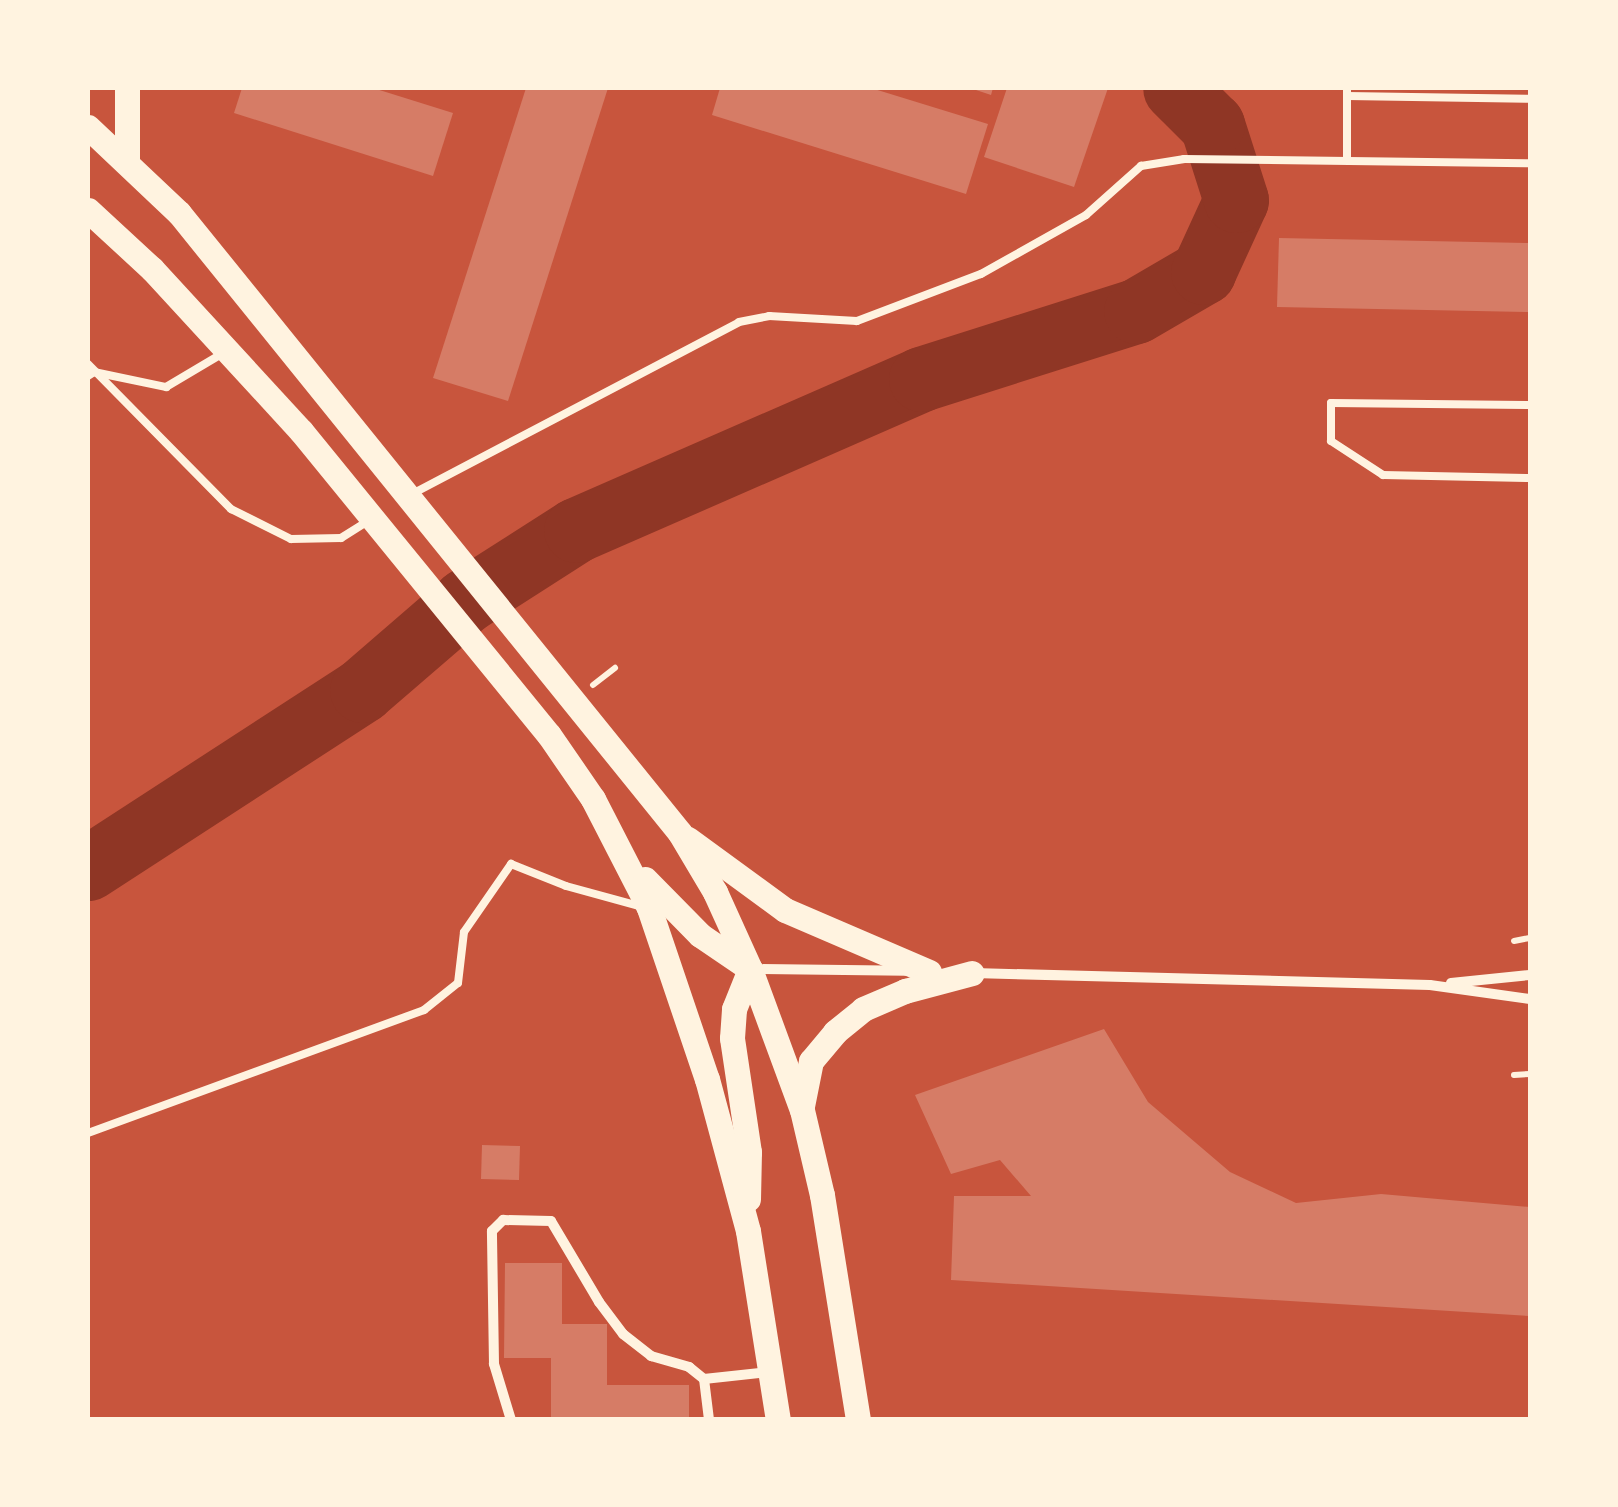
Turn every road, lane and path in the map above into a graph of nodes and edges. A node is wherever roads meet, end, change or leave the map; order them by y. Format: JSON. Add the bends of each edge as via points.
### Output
{"nodes":[{"id":1,"x":127,"y":88,"type":"edge"},
{"id":2,"x":1347,"y":92,"type":"edge"},
{"id":3,"x":1530,"y":99,"type":"edge"},
{"id":4,"x":88,"y":127,"type":"edge"},
{"id":5,"x":127,"y":160,"type":"junction"},
{"id":6,"x":1347,"y":160,"type":"junction"},
{"id":7,"x":1530,"y":163,"type":"edge"},
{"id":8,"x":88,"y":210,"type":"edge"},
{"id":9,"x":228,"y":349,"type":"junction"},
{"id":10,"x":90,"y":371,"type":"edge"},
{"id":11,"x":1530,"y":405,"type":"edge"},
{"id":12,"x":1530,"y":478,"type":"edge"},
{"id":13,"x":409,"y":496,"type":"junction"},
{"id":14,"x":372,"y":518,"type":"junction"},
{"id":15,"x":680,"y":833,"type":"junction"},
{"id":16,"x":624,"y":854,"type":"junction"},
{"id":17,"x":649,"y":908,"type":"junction"},
{"id":18,"x":1530,"y":938,"type":"edge"},
{"id":19,"x":1514,"y":940,"type":"dead end"},
{"id":20,"x":750,"y":969,"type":"junction"},
{"id":21,"x":929,"y":972,"type":"junction"},
{"id":22,"x":972,"y":973,"type":"junction"},
{"id":23,"x":1530,"y":976,"type":"edge"},
{"id":24,"x":1430,"y":985,"type":"junction"},
{"id":25,"x":1530,"y":999,"type":"edge"},
{"id":26,"x":1514,"y":1074,"type":"dead end"},
{"id":27,"x":1530,"y":1074,"type":"edge"},
{"id":28,"x":802,"y":1110,"type":"junction"},
{"id":29,"x":88,"y":1133,"type":"edge"},
{"id":30,"x":748,"y":1231,"type":"junction"},
{"id":31,"x":771,"y":1372,"type":"junction"},
{"id":32,"x":704,"y":1379,"type":"junction"},
{"id":33,"x":511,"y":1420,"type":"edge"},
{"id":34,"x":709,"y":1420,"type":"edge"},
{"id":35,"x":778,"y":1420,"type":"edge"},
{"id":36,"x":858,"y":1420,"type":"edge"}],
"edges":[{"from":1,"to":5,"type":"main road"},
{"from":2,"to":3,"type":"lane"},
{"from":2,"to":6,"type":"lane"},
{"from":4,"to":5,"type":"main road"},
{"from":5,"to":13,"type":"main road","via":[[179,213]]},
{"from":6,"to":7,"type":"lane"},
{"from":6,"to":13,"type":"lane","via":[[1184,158],[1141,166],[1055,236],[981,274],[856,321],[769,316],[739,322]]},
{"from":8,"to":9,"type":"main road"},
{"from":9,"to":10,"type":"lane","via":[[166,386]]},
{"from":9,"to":14,"type":"main road"},
{"from":10,"to":14,"type":"lane","via":[[231,509],[291,540],[342,538]]},
{"from":11,"to":12,"type":"lane","via":[[1331,402],[1331,441],[1383,475]]},
{"from":13,"to":15,"type":"main road"},
{"from":14,"to":16,"type":"main road","via":[[549,735]]},
{"from":15,"to":20,"type":"main road"},
{"from":15,"to":21,"type":"main road","via":[[785,910]]},
{"from":16,"to":17,"type":"main road"},
{"from":16,"to":20,"type":"main road","via":[[700,935]]},
{"from":17,"to":29,"type":"lane","via":[[511,864],[464,932],[458,984],[424,1010]]},
{"from":17,"to":30,"type":"main road","via":[[707,1079]]},
{"from":18,"to":19,"type":"path"},
{"from":20,"to":21,"type":"street"},
{"from":20,"to":28,"type":"main road"},
{"from":20,"to":30,"type":"main road","via":[[734,1009],[732,1038],[749,1152]]},
{"from":21,"to":22,"type":"street"},
{"from":22,"to":24,"type":"street"},
{"from":22,"to":28,"type":"main road","via":[[905,991],[849,1020],[811,1062]]},
{"from":23,"to":24,"type":"street"},
{"from":24,"to":25,"type":"street"},
{"from":26,"to":27,"type":"path"},
{"from":28,"to":36,"type":"main road"},
{"from":30,"to":31,"type":"main road"},
{"from":31,"to":32,"type":"street"},
{"from":31,"to":35,"type":"main road"},
{"from":32,"to":33,"type":"street","via":[[689,1367],[651,1356],[623,1334],[551,1221],[503,1220],[492,1231],[494,1364]]},
{"from":32,"to":34,"type":"street"}]}
